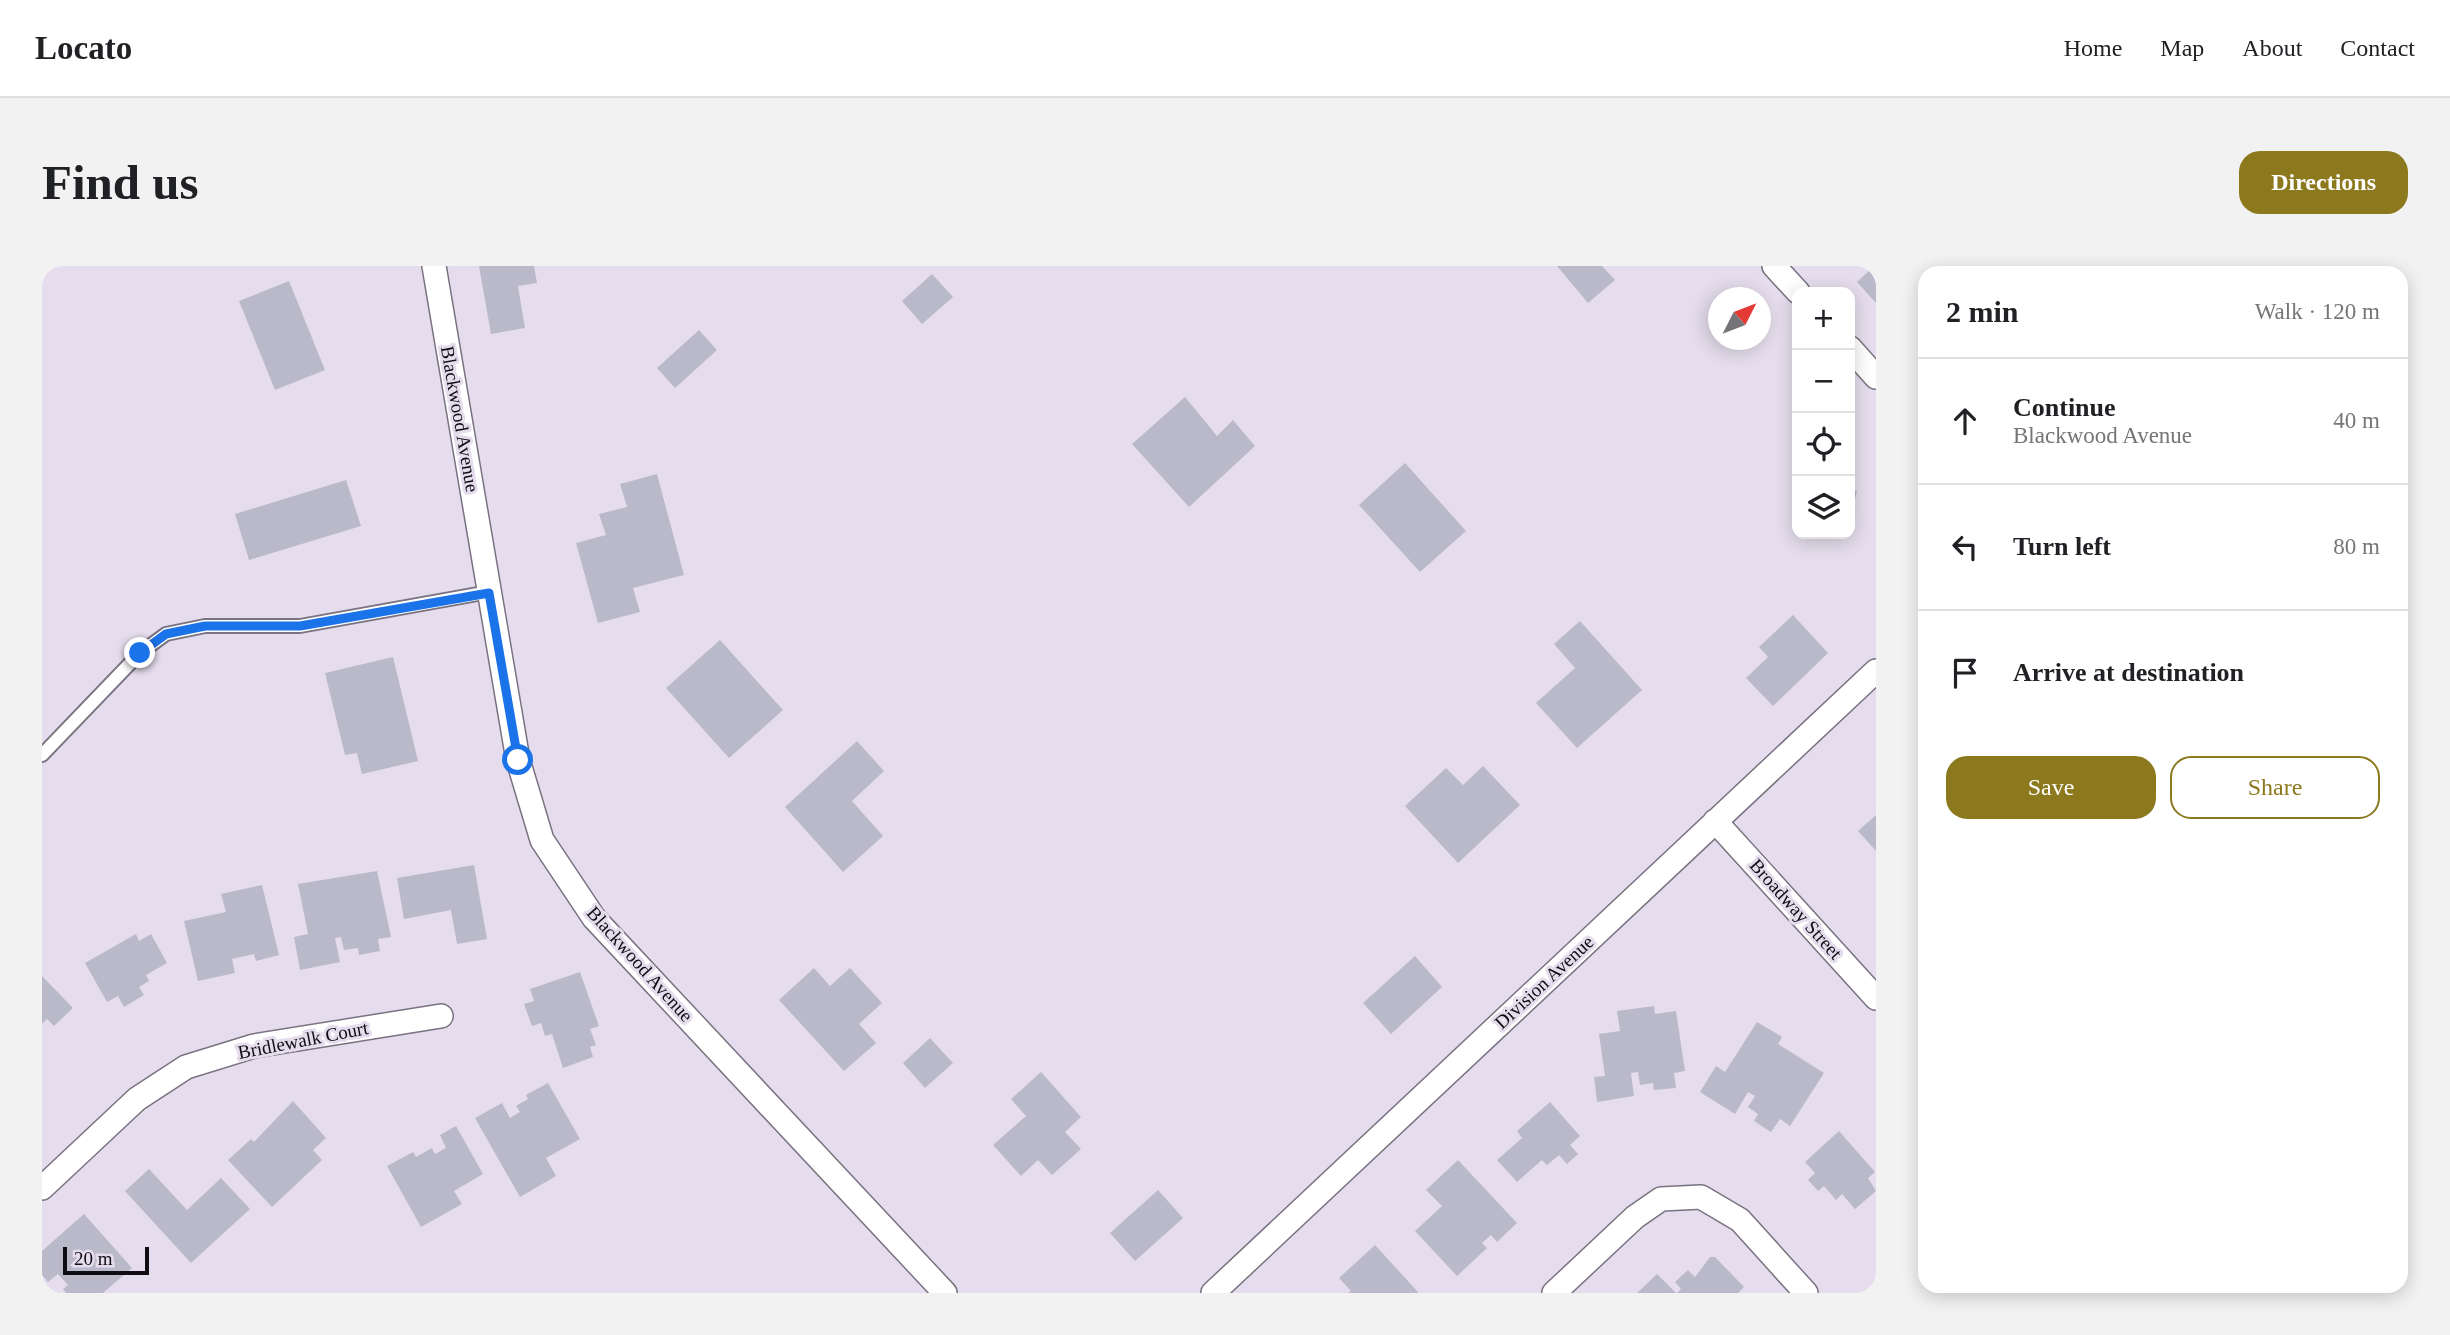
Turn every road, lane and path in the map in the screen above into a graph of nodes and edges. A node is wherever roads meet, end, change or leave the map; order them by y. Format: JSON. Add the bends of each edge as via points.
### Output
{"nodes":[{"id":1,"x":434,"y":266,"type":"edge"},
{"id":2,"x":1774,"y":266,"type":"edge"},
{"id":3,"x":1793,"y":287,"type":"edge"},
{"id":4,"x":1852,"y":350,"type":"edge"},
{"id":5,"x":1876,"y":377,"type":"edge"},
{"id":6,"x":489,"y":593,"type":"junction"},
{"id":7,"x":1876,"y":671,"type":"edge"},
{"id":8,"x":42,"y":755,"type":"edge"},
{"id":9,"x":1715,"y":821,"type":"junction"},
{"id":10,"x":1876,"y":998,"type":"edge"},
{"id":11,"x":441,"y":1016,"type":"dead end"},
{"id":12,"x":42,"y":1188,"type":"edge"},
{"id":13,"x":945,"y":1293,"type":"edge"},
{"id":14,"x":1213,"y":1293,"type":"edge"},
{"id":15,"x":1554,"y":1293,"type":"edge"},
{"id":16,"x":1806,"y":1293,"type":"edge"}],
"edges":[{"from":1,"to":6,"type":"street","name":"Blackwood Avenue"},
{"from":2,"to":3,"type":"street"},
{"from":4,"to":5,"type":"street"},
{"from":6,"to":8,"type":"lane","via":[[300,626],[205,626],[166,634],[140,653]]},
{"from":6,"to":13,"type":"street","name":"Blackwood Avenue","via":[[518,760],[542,840],[594,918]]},
{"from":7,"to":9,"type":"street","name":"Division Avenue"},
{"from":9,"to":10,"type":"street","name":"Broadway Street"},
{"from":9,"to":14,"type":"street","name":"Division Avenue"},
{"from":11,"to":12,"type":"street","name":"Bridlewalk Court","via":[[254,1046],[186,1068],[136,1099]]},
{"from":15,"to":16,"type":"street","via":[[1635,1217],[1661,1199],[1701,1197],[1740,1220]]}]}
